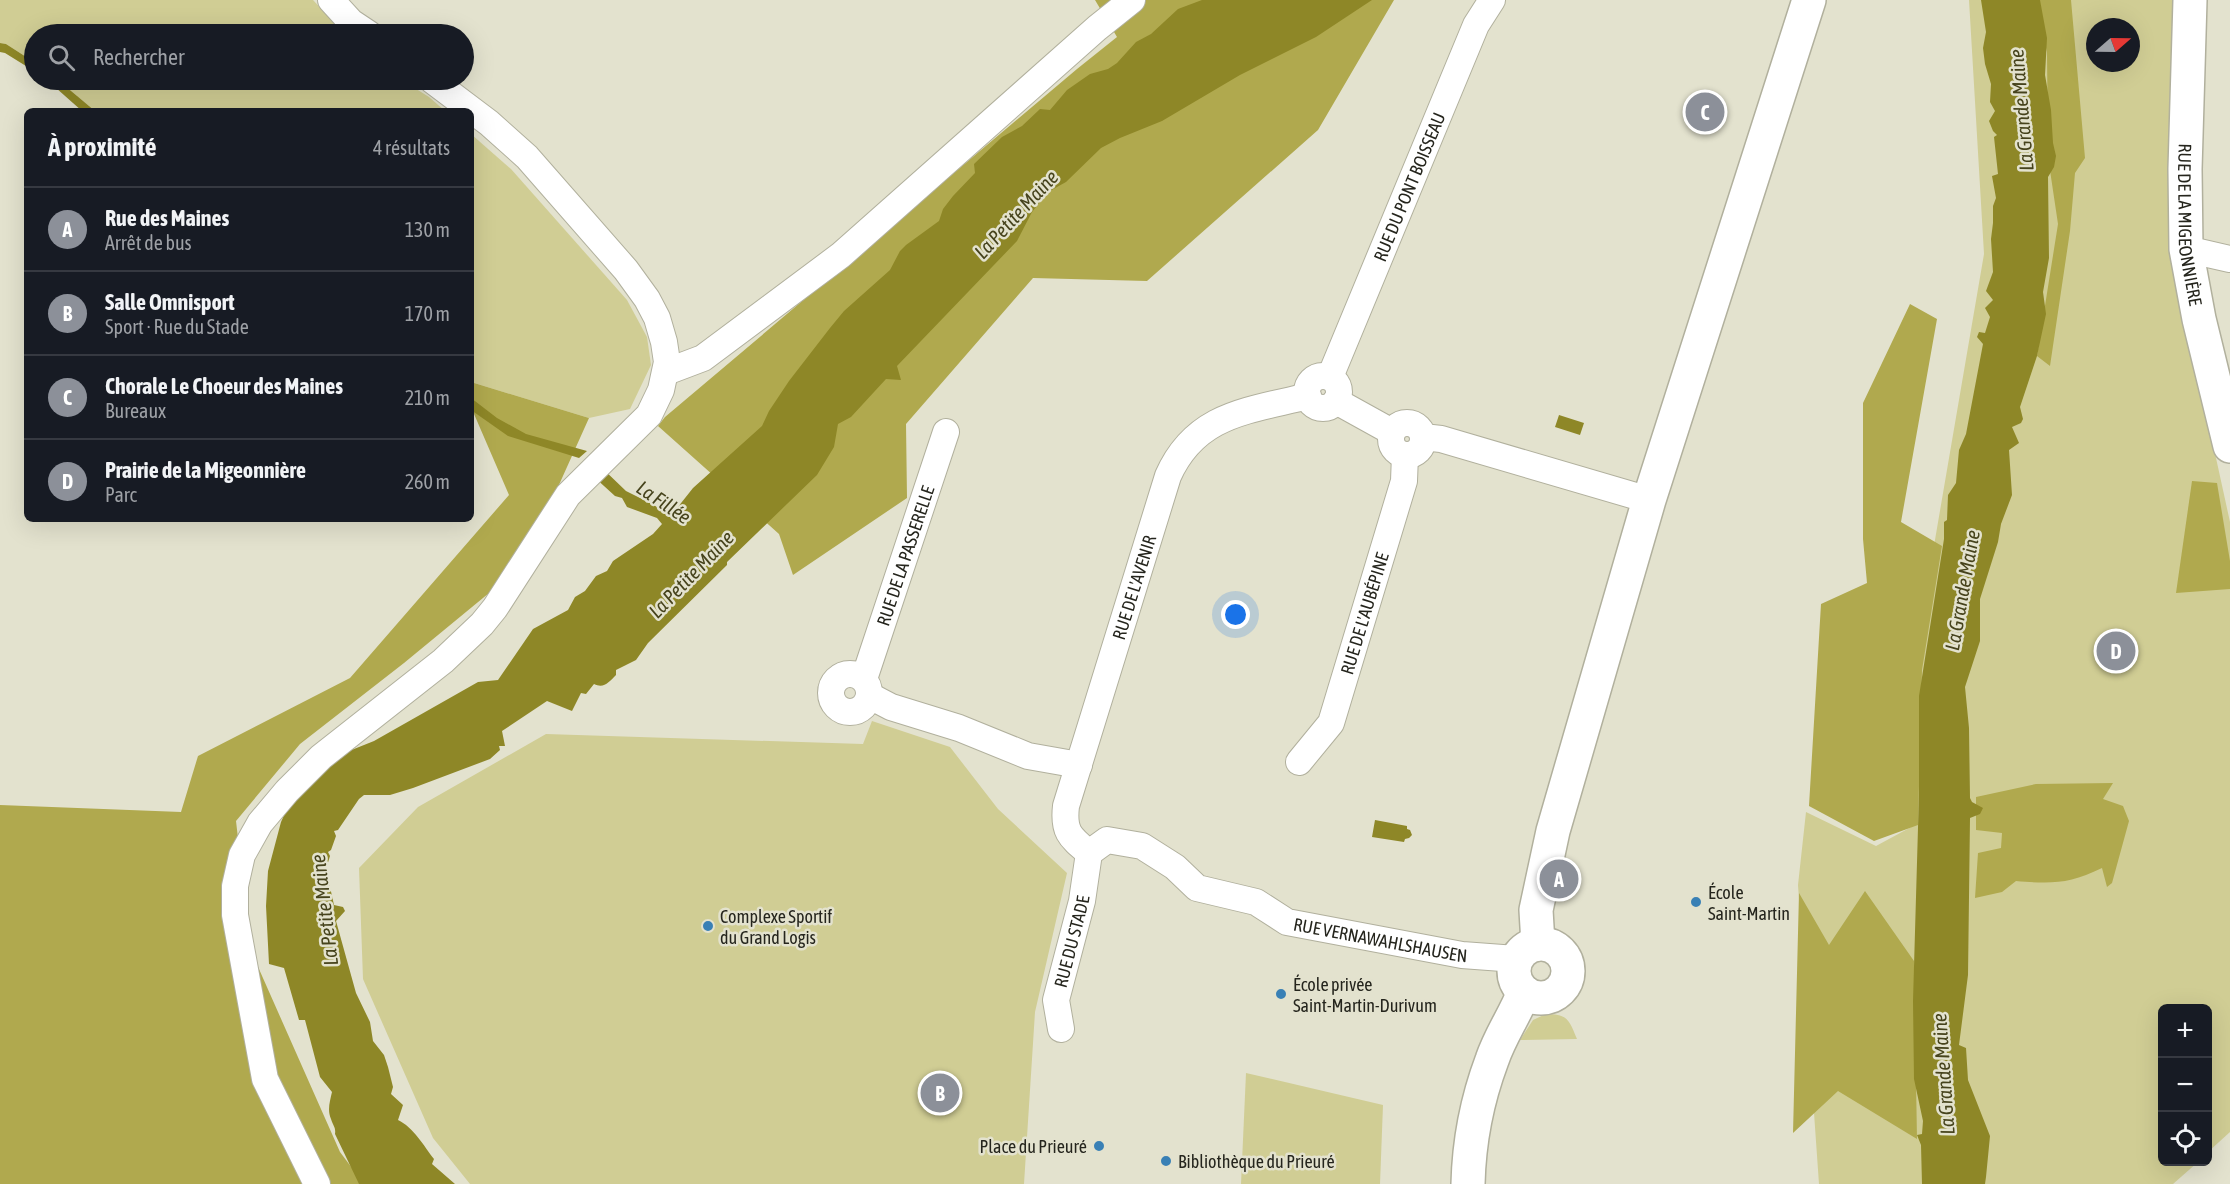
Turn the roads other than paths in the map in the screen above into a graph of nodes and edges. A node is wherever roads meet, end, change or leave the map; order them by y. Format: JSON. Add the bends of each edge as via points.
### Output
{"nodes":[{"id":1,"x":331,"y":0,"type":"edge"},
{"id":2,"x":1132,"y":0,"type":"edge"},
{"id":3,"x":1492,"y":0,"type":"edge"},
{"id":4,"x":1809,"y":0,"type":"edge"},
{"id":5,"x":2190,"y":0,"type":"edge"},
{"id":6,"x":354,"y":24,"type":"edge"},
{"id":7,"x":445,"y":90,"type":"edge"},
{"id":8,"x":469,"y":108,"type":"edge"},
{"id":9,"x":474,"y":112,"type":"edge"},
{"id":10,"x":2186,"y":249,"type":"junction"},
{"id":11,"x":2230,"y":259,"type":"edge"},
{"id":12,"x":666,"y":372,"type":"junction"},
{"id":13,"x":1333,"y":389,"type":"junction"},
{"id":14,"x":946,"y":432,"type":"dead end"},
{"id":15,"x":1392,"y":432,"type":"junction"},
{"id":16,"x":1423,"y":437,"type":"junction"},
{"id":17,"x":2230,"y":446,"type":"edge"},
{"id":18,"x":1405,"y":455,"type":"junction"},
{"id":19,"x":1649,"y":500,"type":"junction"},
{"id":20,"x":1299,"y":762,"type":"dead end"},
{"id":21,"x":1079,"y":765,"type":"junction"},
{"id":22,"x":1089,"y":853,"type":"junction"},
{"id":23,"x":1527,"y":951,"type":"junction"},
{"id":24,"x":1524,"y":992,"type":"junction"},
{"id":25,"x":1061,"y":1029,"type":"dead end"},
{"id":26,"x":317,"y":1184,"type":"edge"},
{"id":27,"x":1468,"y":1184,"type":"edge"}],
"edges":[{"from":1,"to":6,"type":"street"},
{"from":2,"to":12,"type":"street","via":[[841,255],[703,358]]},
{"from":3,"to":13,"type":"street","name":"RUE DU PONT BOISSEAU","via":[[1476,26]]},
{"from":4,"to":19,"type":"main road"},
{"from":5,"to":10,"type":"main road","name":"RUE DE LA MIGEONNIÈRE"},
{"from":7,"to":8,"type":"street"},
{"from":9,"to":12,"type":"street","via":[[527,157],[626,270],[657,318]]},
{"from":10,"to":11,"type":"street"},
{"from":10,"to":17,"type":"main road","name":"RUE DE LA MIGEONNIÈRE"},
{"from":12,"to":26,"type":"street","via":[[648,415],[568,495],[482,624],[443,661],[321,757],[260,824],[242,855],[235,885],[235,915],[265,1079]]},
{"from":13,"to":15,"type":"street"},
{"from":13,"to":21,"type":"street","name":"RUE DE L'AVENIR","via":[[1321,376],[1308,387],[1308,396],[1222,420],[1198,434],[1176,458]]},
{"from":14,"to":21,"type":"street","name":"RUE DE LA PASSERELLE","via":[[867,687],[891,707],[959,728],[1028,756]]},
{"from":15,"to":16,"type":"street","via":[[1407,423],[1416,425]]},
{"from":15,"to":18,"type":"street","via":[[1392,447]]},
{"from":16,"to":18,"type":"street","via":[[1419,450]]},
{"from":16,"to":19,"type":"street"},
{"from":18,"to":20,"type":"street","name":"RUE DE L'AUBÉPINE","via":[[1404,481],[1331,723]]},
{"from":19,"to":23,"type":"main road","via":[[1553,831]]},
{"from":21,"to":22,"type":"street","name":"RUE DE L'AVENIR","via":[[1064,819],[1071,838]]},
{"from":22,"to":23,"type":"street","name":"RUE VERNAWAHLSHAUSEN","via":[[1107,840],[1142,846],[1175,867],[1197,888],[1256,902],[1287,922],[1462,955]]},
{"from":22,"to":25,"type":"street","name":"RUE DU STADE","via":[[1082,901],[1056,1000]]},
{"from":23,"to":24,"type":"main road","via":[[1515,977]]},
{"from":23,"to":24,"type":"main road","via":[[1547,944],[1562,954],[1568,970],[1567,979],[1549,997]]},
{"from":24,"to":27,"type":"main road","via":[[1492,1059],[1476,1112]]}]}
